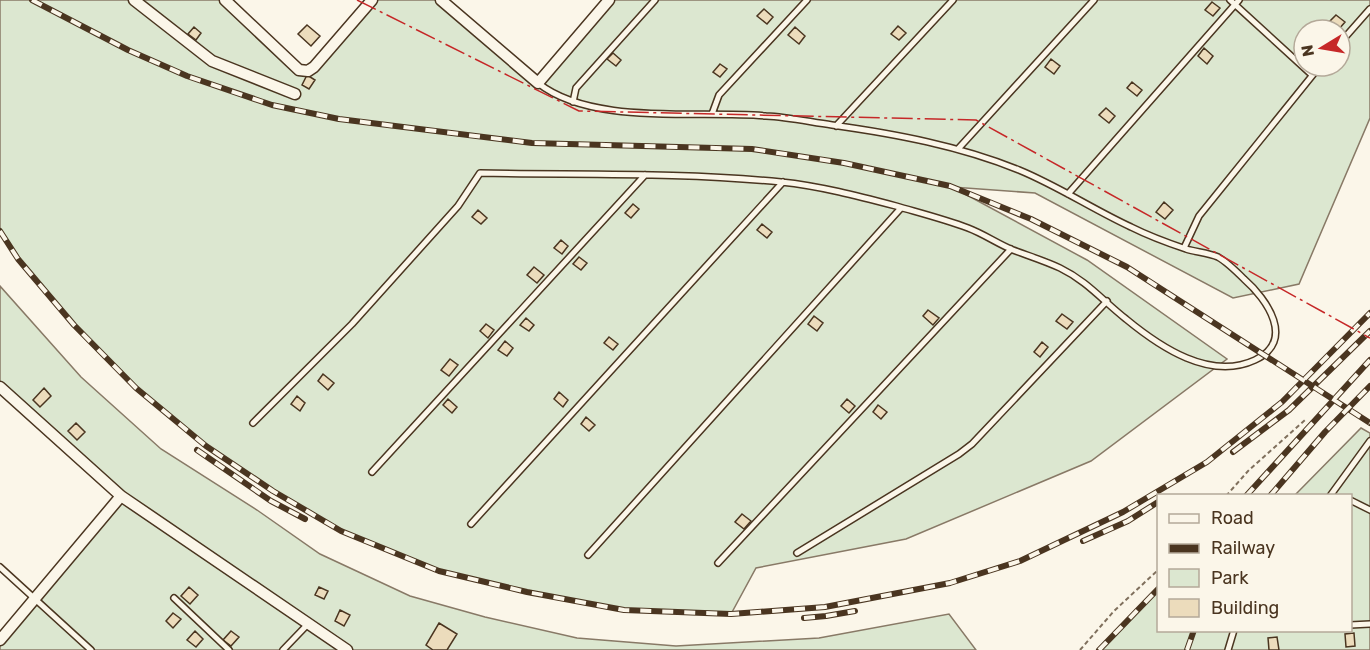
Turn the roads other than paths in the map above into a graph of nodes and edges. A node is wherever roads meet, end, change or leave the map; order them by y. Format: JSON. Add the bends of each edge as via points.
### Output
{"nodes":[{"id":1,"x":134,"y":0,"type":"edge"},
{"id":2,"x":225,"y":0,"type":"edge"},
{"id":3,"x":372,"y":0,"type":"edge"},
{"id":4,"x":441,"y":0,"type":"edge"},
{"id":5,"x":609,"y":0,"type":"edge"},
{"id":6,"x":655,"y":0,"type":"edge"},
{"id":7,"x":807,"y":0,"type":"edge"},
{"id":8,"x":952,"y":0,"type":"edge"},
{"id":9,"x":1094,"y":0,"type":"edge"},
{"id":10,"x":1230,"y":0,"type":"edge"},
{"id":11,"x":1237,"y":3,"type":"edge"},
{"id":12,"x":1370,"y":9,"type":"edge"},
{"id":13,"x":1352,"y":29,"type":"edge"},
{"id":14,"x":1292,"y":56,"type":"edge"},
{"id":15,"x":1310,"y":78,"type":"edge"},
{"id":16,"x":538,"y":83,"type":"junction"},
{"id":17,"x":295,"y":94,"type":"dead end"},
{"id":18,"x":573,"y":102,"type":"junction"},
{"id":19,"x":712,"y":114,"type":"junction"},
{"id":20,"x":836,"y":126,"type":"junction"},
{"id":21,"x":958,"y":149,"type":"junction"},
{"id":22,"x":645,"y":175,"type":"junction"},
{"id":23,"x":783,"y":182,"type":"junction"},
{"id":24,"x":1068,"y":194,"type":"junction"},
{"id":25,"x":901,"y":208,"type":"junction"},
{"id":26,"x":1184,"y":248,"type":"junction"},
{"id":27,"x":1011,"y":249,"type":"junction"},
{"id":28,"x":1107,"y":301,"type":"junction"},
{"id":29,"x":0,"y":387,"type":"edge"},
{"id":30,"x":253,"y":423,"type":"dead end"},
{"id":31,"x":1370,"y":441,"type":"edge"},
{"id":32,"x":372,"y":472,"type":"dead end"},
{"id":33,"x":1332,"y":494,"type":"edge"},
{"id":34,"x":121,"y":496,"type":"junction"},
{"id":35,"x":1352,"y":501,"type":"edge"},
{"id":36,"x":1370,"y":510,"type":"edge"},
{"id":37,"x":471,"y":524,"type":"dead end"},
{"id":38,"x":797,"y":553,"type":"dead end"},
{"id":39,"x":588,"y":555,"type":"dead end"},
{"id":40,"x":718,"y":563,"type":"dead end"},
{"id":41,"x":0,"y":567,"type":"edge"},
{"id":42,"x":35,"y":598,"type":"junction"},
{"id":43,"x":174,"y":598,"type":"dead end"},
{"id":44,"x":308,"y":624,"type":"junction"},
{"id":45,"x":1370,"y":624,"type":"edge"},
{"id":46,"x":1352,"y":625,"type":"edge"},
{"id":47,"x":1233,"y":632,"type":"edge"},
{"id":48,"x":0,"y":640,"type":"edge"},
{"id":49,"x":91,"y":650,"type":"edge"},
{"id":50,"x":229,"y":650,"type":"edge"},
{"id":51,"x":283,"y":650,"type":"edge"},
{"id":52,"x":347,"y":650,"type":"edge"},
{"id":53,"x":1228,"y":650,"type":"edge"}],
"edges":[{"from":1,"to":17,"type":"street","via":[[212,61]]},
{"from":2,"to":3,"type":"street","via":[[299,70],[308,71]]},
{"from":4,"to":16,"type":"street"},
{"from":5,"to":16,"type":"street"},
{"from":6,"to":18,"type":"lane","via":[[576,88]]},
{"from":7,"to":19,"type":"lane","via":[[719,95]]},
{"from":8,"to":20,"type":"lane"},
{"from":9,"to":21,"type":"lane"},
{"from":10,"to":11,"type":"lane"},
{"from":11,"to":14,"type":"lane"},
{"from":11,"to":24,"type":"lane"},
{"from":12,"to":13,"type":"lane"},
{"from":15,"to":26,"type":"lane","via":[[1199,216]]},
{"from":16,"to":18,"type":"lane","via":[[554,96]]},
{"from":18,"to":19,"type":"lane","via":[[628,112]]},
{"from":19,"to":20,"type":"lane","via":[[767,116]]},
{"from":20,"to":21,"type":"lane"},
{"from":21,"to":24,"type":"lane","via":[[1021,171]]},
{"from":22,"to":23,"type":"lane"},
{"from":22,"to":30,"type":"lane","via":[[480,174],[458,206],[352,324]]},
{"from":22,"to":32,"type":"lane"},
{"from":23,"to":25,"type":"lane","via":[[847,193]]},
{"from":23,"to":37,"type":"lane"},
{"from":24,"to":26,"type":"lane","via":[[1133,228]]},
{"from":25,"to":27,"type":"lane","via":[[974,230]]},
{"from":25,"to":39,"type":"lane"},
{"from":26,"to":28,"type":"lane","via":[[1218,257],[1248,281],[1270,310],[1276,327],[1270,349],[1255,360],[1236,365],[1208,365],[1143,332]]},
{"from":27,"to":28,"type":"lane","via":[[1079,278]]},
{"from":27,"to":40,"type":"lane"},
{"from":28,"to":38,"type":"lane","via":[[972,444]]},
{"from":29,"to":34,"type":"street"},
{"from":31,"to":33,"type":"lane"},
{"from":34,"to":42,"type":"street"},
{"from":34,"to":44,"type":"street"},
{"from":35,"to":36,"type":"lane"},
{"from":41,"to":42,"type":"lane"},
{"from":42,"to":48,"type":"street"},
{"from":42,"to":49,"type":"lane"},
{"from":43,"to":50,"type":"lane"},
{"from":44,"to":51,"type":"lane"},
{"from":44,"to":52,"type":"street"},
{"from":45,"to":46,"type":"lane"},
{"from":47,"to":53,"type":"lane"}]}
